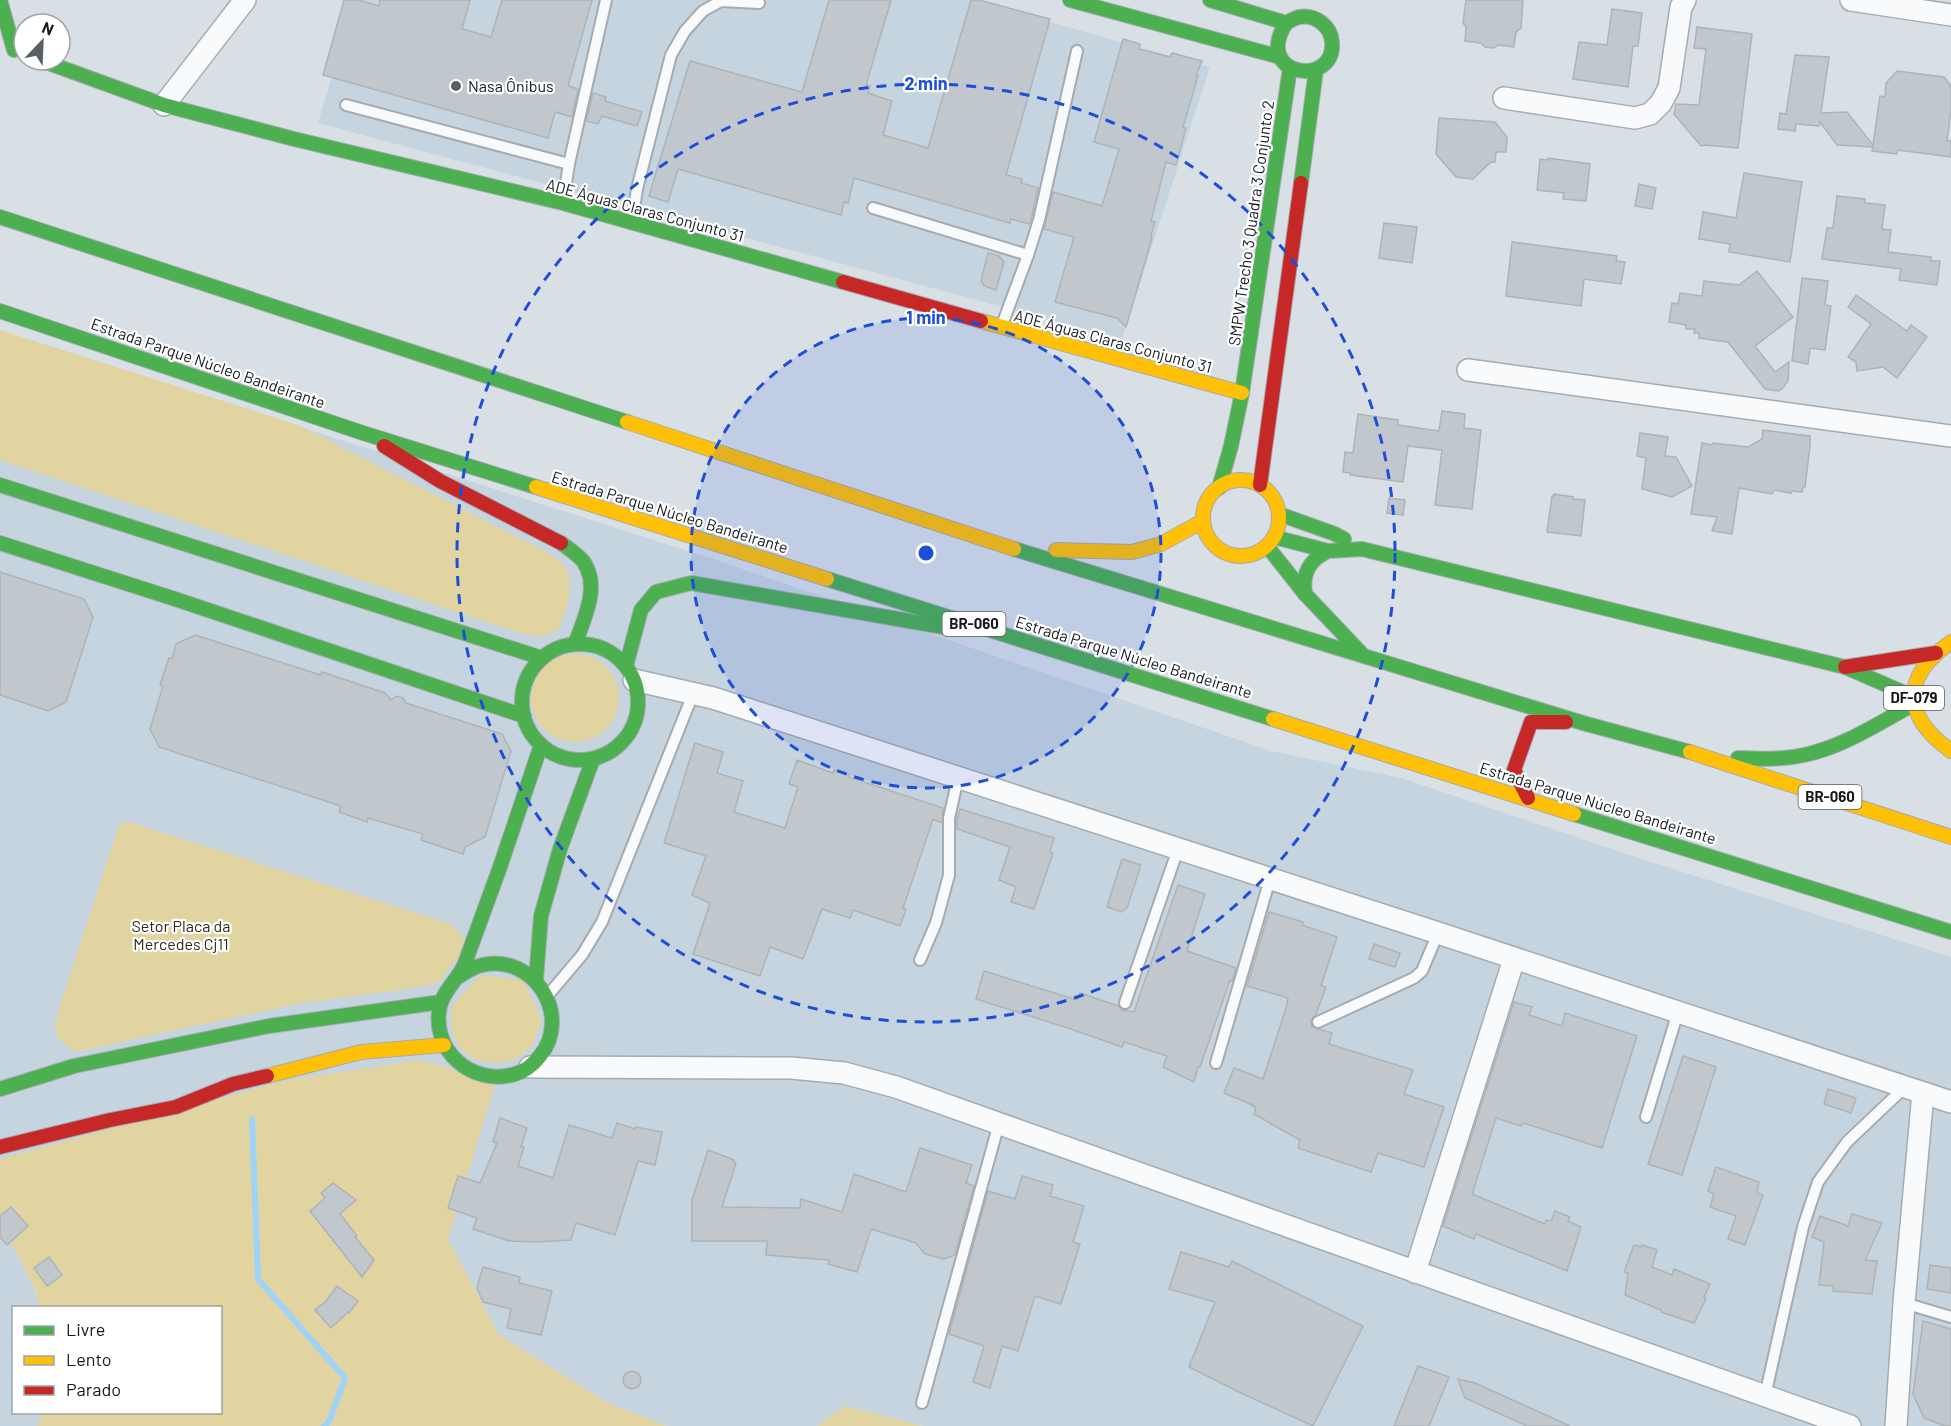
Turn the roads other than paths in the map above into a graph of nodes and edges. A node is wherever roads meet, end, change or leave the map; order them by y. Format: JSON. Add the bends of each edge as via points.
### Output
{"nodes":[{"id":1,"x":0,"y":0,"type":"edge"},
{"id":2,"x":244,"y":0,"type":"edge"},
{"id":3,"x":606,"y":0,"type":"edge"},
{"id":4,"x":1070,"y":0,"type":"edge"},
{"id":5,"x":1127,"y":0,"type":"edge"},
{"id":6,"x":1210,"y":0,"type":"edge"},
{"id":7,"x":1685,"y":0,"type":"edge"},
{"id":8,"x":1851,"y":0,"type":"edge"},
{"id":9,"x":759,"y":3,"type":"dead end"},
{"id":10,"x":1298,"y":13,"type":"edge"},
{"id":11,"x":1122,"y":15,"type":"junction"},
{"id":12,"x":1951,"y":15,"type":"edge"},
{"id":13,"x":12,"y":33,"type":"edge"},
{"id":14,"x":1077,"y":51,"type":"dead end"},
{"id":15,"x":1280,"y":57,"type":"junction"},
{"id":16,"x":1290,"y":68,"type":"junction"},
{"id":17,"x":1316,"y":70,"type":"junction"},
{"id":18,"x":72,"y":72,"type":"edge"},
{"id":19,"x":1504,"y":98,"type":"dead end"},
{"id":20,"x":164,"y":105,"type":"junction"},
{"id":21,"x":346,"y":105,"type":"dead end"},
{"id":22,"x":569,"y":164,"type":"junction"},
{"id":23,"x":563,"y":203,"type":"junction"},
{"id":24,"x":0,"y":208,"type":"edge"},
{"id":25,"x":873,"y":208,"type":"dead end"},
{"id":26,"x":0,"y":218,"type":"edge"},
{"id":27,"x":632,"y":222,"type":"junction"},
{"id":28,"x":25,"y":226,"type":"junction"},
{"id":29,"x":1028,"y":255,"type":"junction"},
{"id":30,"x":0,"y":311,"type":"edge"},
{"id":31,"x":1001,"y":327,"type":"junction"},
{"id":32,"x":1468,"y":370,"type":"dead end"},
{"id":33,"x":1242,"y":393,"type":"junction"},
{"id":34,"x":363,"y":433,"type":"junction"},
{"id":35,"x":1951,"y":436,"type":"edge"},
{"id":36,"x":0,"y":485,"type":"edge"},
{"id":37,"x":1260,"y":485,"type":"junction"},
{"id":38,"x":1219,"y":488,"type":"junction"},
{"id":39,"x":1279,"y":514,"type":"junction"},
{"id":40,"x":1203,"y":521,"type":"junction"},
{"id":41,"x":1270,"y":542,"type":"junction"},
{"id":42,"x":0,"y":543,"type":"edge"},
{"id":43,"x":1362,"y":549,"type":"junction"},
{"id":44,"x":1016,"y":550,"type":"junction"},
{"id":45,"x":1328,"y":551,"type":"junction"},
{"id":46,"x":1305,"y":594,"type":"junction"},
{"id":47,"x":1016,"y":638,"type":"junction"},
{"id":48,"x":1950,"y":641,"type":"edge"},
{"id":49,"x":575,"y":644,"type":"junction"},
{"id":50,"x":1936,"y":653,"type":"junction"},
{"id":51,"x":1362,"y":654,"type":"junction"},
{"id":52,"x":542,"y":658,"type":"junction"},
{"id":53,"x":1845,"y":667,"type":"junction"},
{"id":54,"x":630,"y":673,"type":"junction"},
{"id":55,"x":693,"y":694,"type":"junction"},
{"id":56,"x":1914,"y":701,"type":"junction"},
{"id":57,"x":524,"y":716,"type":"junction"},
{"id":58,"x":1583,"y":723,"type":"junction"},
{"id":59,"x":541,"y":745,"type":"junction"},
{"id":60,"x":1951,"y":752,"type":"edge"},
{"id":61,"x":1709,"y":757,"type":"junction"},
{"id":62,"x":593,"y":759,"type":"junction"},
{"id":63,"x":958,"y":778,"type":"junction"},
{"id":64,"x":1528,"y":798,"type":"junction"},
{"id":65,"x":1951,"y":837,"type":"edge"},
{"id":66,"x":1178,"y":849,"type":"junction"},
{"id":67,"x":1269,"y":879,"type":"junction"},
{"id":68,"x":1951,"y":932,"type":"edge"},
{"id":69,"x":1438,"y":933,"type":"junction"},
{"id":70,"x":1514,"y":959,"type":"junction"},
{"id":71,"x":920,"y":960,"type":"dead end"},
{"id":72,"x":458,"y":977,"type":"junction"},
{"id":73,"x":536,"y":979,"type":"junction"},
{"id":74,"x":548,"y":996,"type":"junction"},
{"id":75,"x":441,"y":1002,"type":"junction"},
{"id":76,"x":1125,"y":1003,"type":"dead end"},
{"id":77,"x":1678,"y":1012,"type":"junction"},
{"id":78,"x":1318,"y":1022,"type":"dead end"},
{"id":79,"x":444,"y":1045,"type":"junction"},
{"id":80,"x":1215,"y":1063,"type":"dead end"},
{"id":81,"x":530,"y":1067,"type":"junction"},
{"id":82,"x":0,"y":1089,"type":"edge"},
{"id":83,"x":1914,"y":1090,"type":"junction"},
{"id":84,"x":1951,"y":1102,"type":"edge"},
{"id":85,"x":1646,"y":1117,"type":"dead end"},
{"id":86,"x":999,"y":1123,"type":"junction"},
{"id":87,"x":0,"y":1147,"type":"edge"},
{"id":88,"x":1415,"y":1272,"type":"junction"},
{"id":89,"x":1904,"y":1303,"type":"junction"},
{"id":90,"x":1951,"y":1317,"type":"edge"},
{"id":91,"x":1765,"y":1396,"type":"junction"},
{"id":92,"x":922,"y":1403,"type":"dead end"},
{"id":93,"x":1850,"y":1426,"type":"edge"},
{"id":94,"x":1896,"y":1426,"type":"edge"}],
"edges":[{"from":1,"to":13,"type":"main road"},
{"from":2,"to":20,"type":"street"},
{"from":3,"to":22,"type":"lane"},
{"from":4,"to":11,"type":"main road"},
{"from":5,"to":11,"type":"main road"},
{"from":6,"to":10,"type":"main road"},
{"from":7,"to":19,"type":"street","via":[[1669,88],[1650,114],[1635,118]]},
{"from":8,"to":12,"type":"street"},
{"from":9,"to":27,"type":"lane","via":[[721,1],[703,12],[685,31],[671,55]]},
{"from":10,"to":15,"type":"main road","via":[[1279,33],[1276,45]]},
{"from":10,"to":17,"type":"main road","via":[[1315,18],[1330,33],[1331,54]]},
{"from":11,"to":15,"type":"main road"},
{"from":14,"to":29,"type":"lane"},
{"from":15,"to":16,"type":"main road"},
{"from":16,"to":17,"type":"main road"},
{"from":16,"to":33,"type":"main road","name":"SMPW Trecho 3 Quadra 3 Conjunto 2"},
{"from":17,"to":37,"type":"main road"},
{"from":18,"to":20,"type":"main road","name":"ADE Águas Claras Conjunto 31"},
{"from":20,"to":23,"type":"main road","name":"ADE Águas Claras Conjunto 31"},
{"from":21,"to":22,"type":"lane"},
{"from":22,"to":23,"type":"lane"},
{"from":23,"to":27,"type":"main road","name":"ADE Águas Claras Conjunto 31"},
{"from":24,"to":28,"type":"main road"},
{"from":25,"to":29,"type":"lane"},
{"from":26,"to":28,"type":"main road","number":"BR-060"},
{"from":27,"to":31,"type":"main road","name":"ADE Águas Claras Conjunto 31"},
{"from":28,"to":44,"type":"main road","number":"BR-060"},
{"from":29,"to":31,"type":"lane"},
{"from":30,"to":34,"type":"main road","name":"Estrada Parque Núcleo Bandeirante","number":"BR-060"},
{"from":31,"to":33,"type":"main road","name":"ADE Águas Claras Conjunto 31"},
{"from":32,"to":35,"type":"street"},
{"from":33,"to":38,"type":"main road","name":"SMPW Trecho 3 Quadra 3 Conjunto 2"},
{"from":34,"to":47,"type":"main road","name":"Estrada Parque Núcleo Bandeirante","number":"BR-060"},
{"from":34,"to":49,"type":"main road","via":[[440,481],[562,543],[582,561],[591,580],[589,604]]},
{"from":36,"to":52,"type":"main road"},
{"from":37,"to":38,"type":"main road","via":[[1239,481]]},
{"from":37,"to":39,"type":"main road","via":[[1269,493]]},
{"from":38,"to":40,"type":"main road","name":"SMPW Trecho 3 Quadra 3 Conjunto 2","via":[[1207,502]]},
{"from":39,"to":41,"type":"main road"},
{"from":39,"to":43,"type":"main road","via":[[1335,534]]},
{"from":40,"to":41,"type":"main road","via":[[1210,540],[1227,553],[1248,555]]},
{"from":40,"to":44,"type":"main road","via":[[1161,544],[1132,552]]},
{"from":41,"to":45,"type":"main road"},
{"from":41,"to":46,"type":"main road"},
{"from":42,"to":57,"type":"main road"},
{"from":43,"to":45,"type":"main road"},
{"from":43,"to":53,"type":"main road"},
{"from":44,"to":51,"type":"main road","number":"BR-060"},
{"from":45,"to":46,"type":"main road","via":[[1312,560],[1307,568]]},
{"from":46,"to":51,"type":"main road"},
{"from":47,"to":54,"type":"main road","via":[[691,582],[656,592],[641,610]]},
{"from":47,"to":64,"type":"main road","name":"Estrada Parque Núcleo Bandeirante","number":"BR-060"},
{"from":48,"to":50,"type":"main road","number":"DF-079"},
{"from":49,"to":52,"type":"main road"},
{"from":49,"to":54,"type":"main road","via":[[612,653]]},
{"from":50,"to":53,"type":"main road"},
{"from":50,"to":56,"type":"main road","number":"DF-079","via":[[1921,667]]},
{"from":51,"to":58,"type":"main road","number":"BR-060"},
{"from":52,"to":57,"type":"main road","via":[[525,684]]},
{"from":53,"to":56,"type":"main road"},
{"from":54,"to":55,"type":"street"},
{"from":54,"to":62,"type":"main road","via":[[638,697],[632,729],[609,753]]},
{"from":55,"to":63,"type":"street"},
{"from":55,"to":74,"type":"lane","via":[[602,922],[582,955]]},
{"from":56,"to":60,"type":"main road","number":"DF-079","via":[[1920,722]]},
{"from":56,"to":61,"type":"main road","via":[[1844,740],[1811,753],[1772,760]]},
{"from":57,"to":59,"type":"main road"},
{"from":58,"to":61,"type":"main road","number":"BR-060"},
{"from":58,"to":64,"type":"main road","via":[[1531,722],[1514,770]]},
{"from":59,"to":62,"type":"main road","via":[[566,758]]},
{"from":59,"to":72,"type":"main road","via":[[516,836]]},
{"from":61,"to":65,"type":"main road","number":"BR-060"},
{"from":62,"to":73,"type":"main road","via":[[555,848],[541,916]]},
{"from":63,"to":66,"type":"street"},
{"from":63,"to":71,"type":"lane","via":[[949,818],[949,875],[936,923]]},
{"from":64,"to":68,"type":"main road","name":"Estrada Parque Núcleo Bandeirante","number":"BR-060"},
{"from":66,"to":67,"type":"street"},
{"from":66,"to":76,"type":"lane"},
{"from":67,"to":69,"type":"street"},
{"from":67,"to":80,"type":"lane"},
{"from":69,"to":70,"type":"street"},
{"from":69,"to":78,"type":"lane","via":[[1422,971],[1414,978]]},
{"from":70,"to":77,"type":"street"},
{"from":70,"to":88,"type":"street"},
{"from":72,"to":73,"type":"main road","via":[[472,968],[504,964]]},
{"from":72,"to":75,"type":"main road"},
{"from":73,"to":74,"type":"main road"},
{"from":74,"to":81,"type":"main road","via":[[553,1015],[552,1035],[544,1053]]},
{"from":75,"to":79,"type":"main road","via":[[440,1031]]},
{"from":75,"to":82,"type":"main road","via":[[269,1026],[74,1066]]},
{"from":77,"to":83,"type":"street"},
{"from":77,"to":85,"type":"lane"},
{"from":79,"to":81,"type":"main road","via":[[466,1070],[482,1076],[515,1075]]},
{"from":79,"to":87,"type":"main road","via":[[361,1052],[233,1084],[176,1107]]},
{"from":81,"to":86,"type":"street","via":[[791,1068],[844,1073]]},
{"from":83,"to":84,"type":"street"},
{"from":83,"to":89,"type":"street"},
{"from":83,"to":91,"type":"lane","via":[[1847,1142],[1818,1182],[1803,1227]]},
{"from":86,"to":88,"type":"street"},
{"from":86,"to":92,"type":"lane"},
{"from":88,"to":91,"type":"street"},
{"from":89,"to":90,"type":"lane"},
{"from":89,"to":94,"type":"street"},
{"from":91,"to":93,"type":"street"}]}
